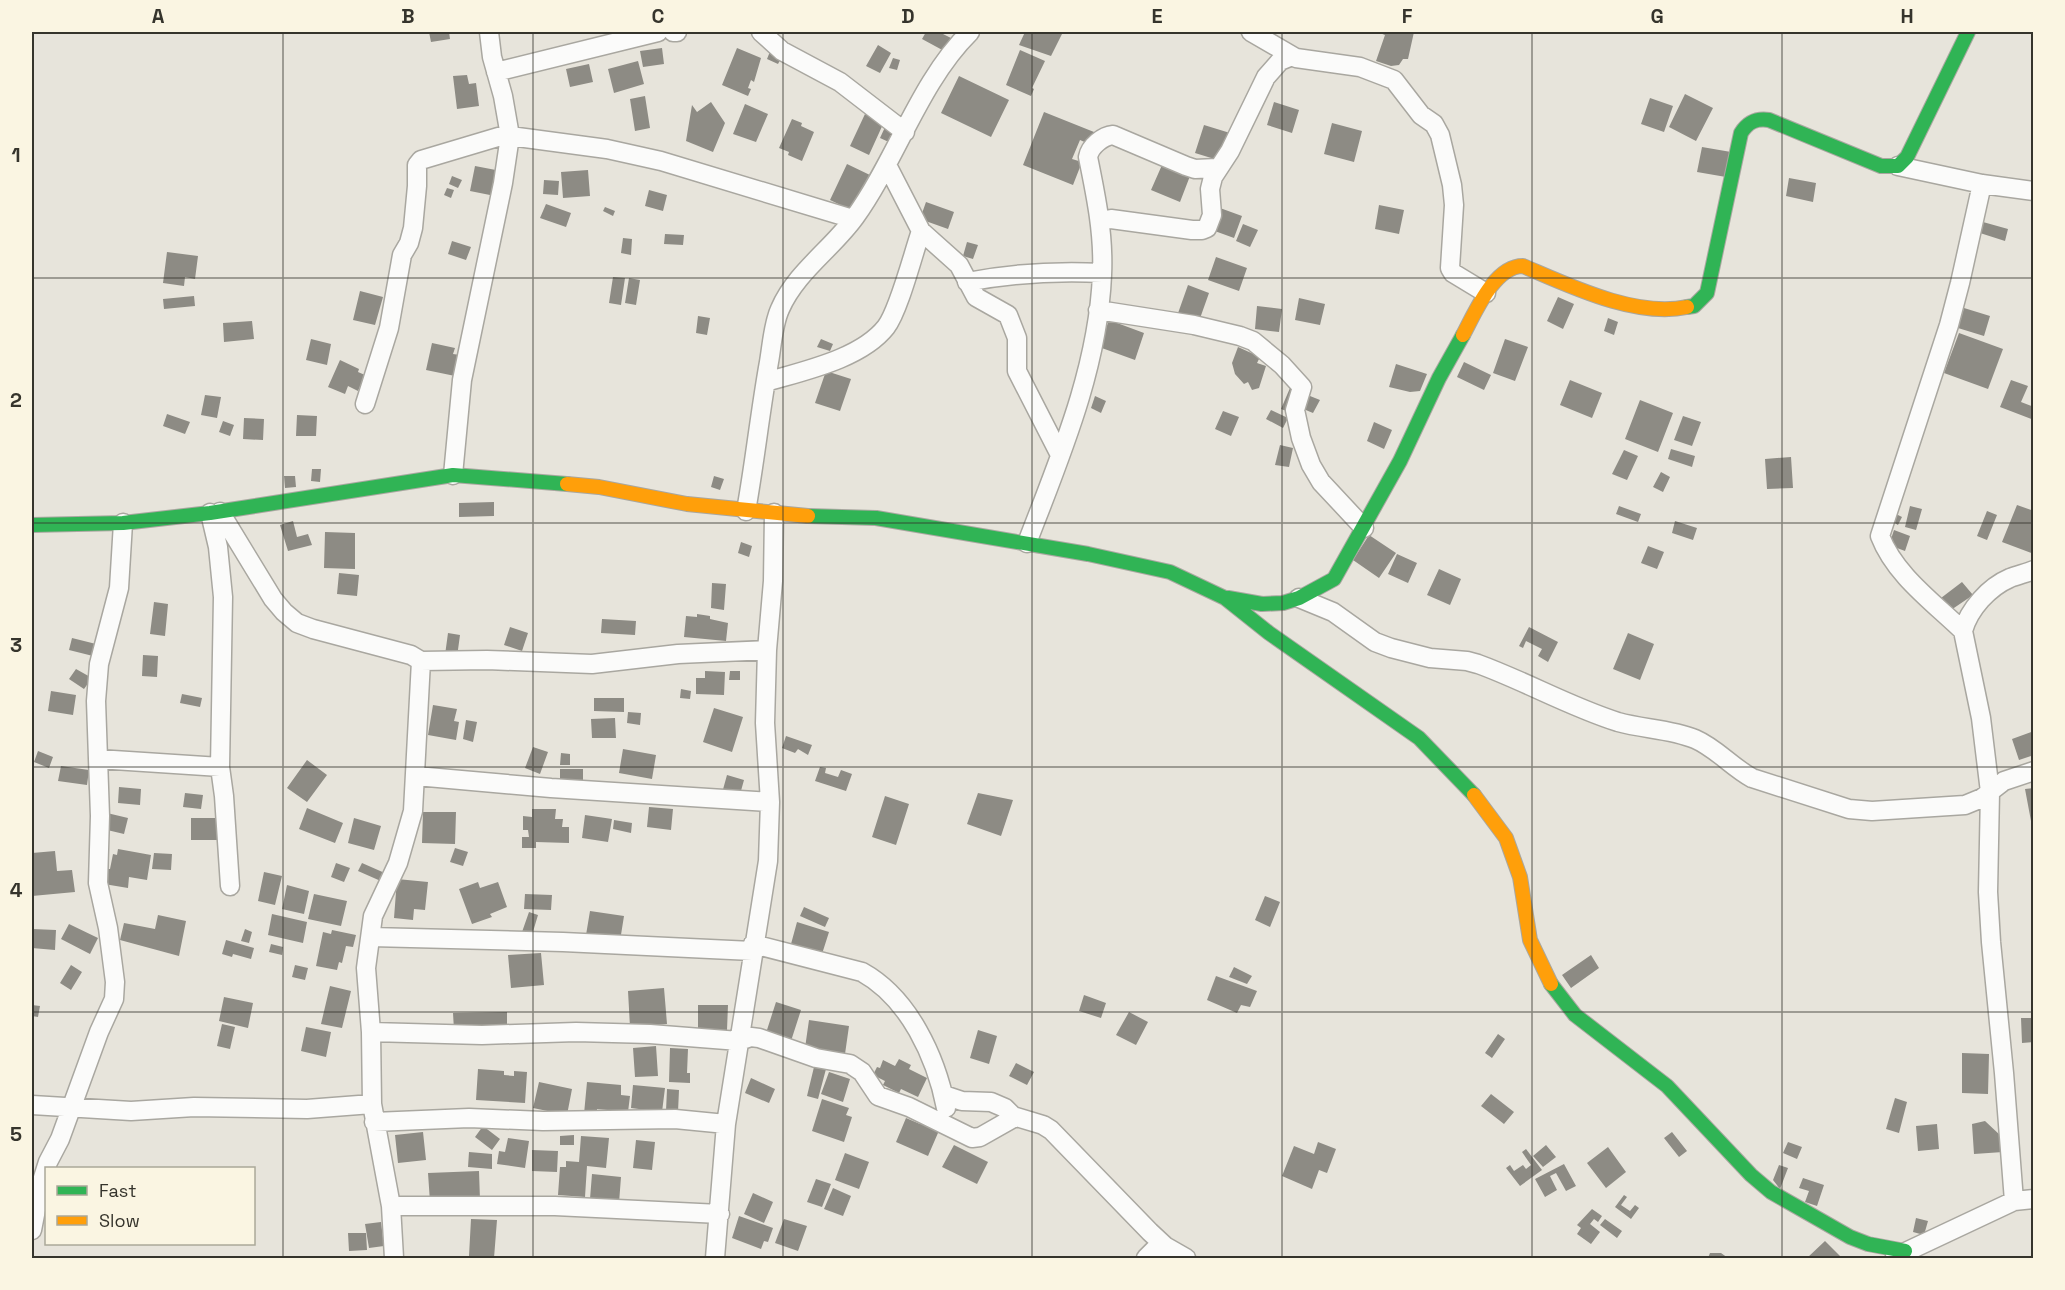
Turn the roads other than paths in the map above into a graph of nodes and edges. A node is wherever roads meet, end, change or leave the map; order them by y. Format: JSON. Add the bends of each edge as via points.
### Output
{"nodes":[{"id":1,"x":489,"y":32,"type":"edge"},
{"id":2,"x":658,"y":32,"type":"edge"},
{"id":3,"x":761,"y":32,"type":"edge"},
{"id":4,"x":970,"y":32,"type":"edge"},
{"id":5,"x":1251,"y":32,"type":"edge"},
{"id":6,"x":1968,"y":32,"type":"edge"},
{"id":7,"x":1292,"y":56,"type":"junction"},
{"id":8,"x":496,"y":72,"type":"junction"},
{"id":9,"x":905,"y":132,"type":"junction"},
{"id":10,"x":510,"y":136,"type":"junction"},
{"id":11,"x":887,"y":165,"type":"junction"},
{"id":12,"x":1898,"y":166,"type":"junction"},
{"id":13,"x":1217,"y":168,"type":"junction"},
{"id":14,"x":1982,"y":184,"type":"junction"},
{"id":15,"x":2034,"y":191,"type":"edge"},
{"id":16,"x":854,"y":219,"type":"junction"},
{"id":17,"x":1100,"y":221,"type":"junction"},
{"id":18,"x":921,"y":231,"type":"junction"},
{"id":19,"x":1102,"y":273,"type":"junction"},
{"id":20,"x":967,"y":282,"type":"junction"},
{"id":21,"x":1486,"y":293,"type":"junction"},
{"id":22,"x":1098,"y":310,"type":"junction"},
{"id":23,"x":766,"y":382,"type":"junction"},
{"id":24,"x":365,"y":404,"type":"dead end"},
{"id":25,"x":1060,"y":455,"type":"junction"},
{"id":26,"x":453,"y":474,"type":"junction"},
{"id":27,"x":746,"y":511,"type":"junction"},
{"id":28,"x":215,"y":513,"type":"junction"},
{"id":29,"x":774,"y":513,"type":"junction"},
{"id":30,"x":123,"y":523,"type":"junction"},
{"id":31,"x":32,"y":525,"type":"edge"},
{"id":32,"x":1365,"y":528,"type":"junction"},
{"id":33,"x":1026,"y":543,"type":"junction"},
{"id":34,"x":2034,"y":570,"type":"edge"},
{"id":35,"x":1225,"y":598,"type":"junction"},
{"id":36,"x":1299,"y":598,"type":"junction"},
{"id":37,"x":1963,"y":631,"type":"junction"},
{"id":38,"x":767,"y":650,"type":"junction"},
{"id":39,"x":421,"y":661,"type":"junction"},
{"id":40,"x":98,"y":759,"type":"junction"},
{"id":41,"x":220,"y":767,"type":"junction"},
{"id":42,"x":2034,"y":771,"type":"edge"},
{"id":43,"x":416,"y":776,"type":"junction"},
{"id":44,"x":1990,"y":792,"type":"junction"},
{"id":45,"x":770,"y":802,"type":"junction"},
{"id":46,"x":230,"y":886,"type":"dead end"},
{"id":47,"x":371,"y":937,"type":"junction"},
{"id":48,"x":753,"y":947,"type":"junction"},
{"id":49,"x":371,"y":1032,"type":"junction"},
{"id":50,"x":739,"y":1041,"type":"junction"},
{"id":51,"x":944,"y":1095,"type":"junction"},
{"id":52,"x":32,"y":1105,"type":"edge"},
{"id":53,"x":72,"y":1107,"type":"junction"},
{"id":54,"x":373,"y":1113,"type":"junction"},
{"id":55,"x":1015,"y":1117,"type":"junction"},
{"id":56,"x":726,"y":1124,"type":"junction"},
{"id":57,"x":950,"y":1127,"type":"junction"},
{"id":58,"x":46,"y":1167,"type":"edge"},
{"id":59,"x":45,"y":1170,"type":"edge"},
{"id":60,"x":2034,"y":1199,"type":"edge"},
{"id":61,"x":2014,"y":1202,"type":"junction"},
{"id":62,"x":391,"y":1206,"type":"junction"},
{"id":63,"x":720,"y":1214,"type":"junction"},
{"id":64,"x":32,"y":1230,"type":"edge"},
{"id":65,"x":1165,"y":1246,"type":"junction"},
{"id":66,"x":1899,"y":1255,"type":"edge"},
{"id":67,"x":394,"y":1258,"type":"edge"},
{"id":68,"x":715,"y":1258,"type":"edge"},
{"id":69,"x":1146,"y":1258,"type":"edge"},
{"id":70,"x":1186,"y":1258,"type":"edge"}],
"edges":[{"from":1,"to":8,"type":"street"},
{"from":2,"to":8,"type":"street"},
{"from":3,"to":9,"type":"street","via":[[782,51],[840,82]]},
{"from":4,"to":9,"type":"street","via":[[924,95]]},
{"from":5,"to":7,"type":"street"},
{"from":6,"to":12,"type":"street","via":[[1907,157]]},
{"from":7,"to":13,"type":"street","via":[[1273,67],[1230,151]]},
{"from":7,"to":21,"type":"street","via":[[1360,67],[1387,76],[1434,124],[1452,185],[1450,268]]},
{"from":8,"to":10,"type":"street"},
{"from":9,"to":11,"type":"street"},
{"from":10,"to":16,"type":"street","via":[[607,148],[661,161]]},
{"from":10,"to":24,"type":"street","via":[[419,161],[411,237],[402,255],[389,328]]},
{"from":10,"to":26,"type":"street","via":[[462,380]]},
{"from":11,"to":16,"type":"street"},
{"from":11,"to":18,"type":"street"},
{"from":12,"to":14,"type":"street"},
{"from":12,"to":21,"type":"street","via":[[1881,166],[1758,119],[1741,132],[1707,293],[1700,304],[1681,310],[1633,305],[1588,293],[1518,266],[1506,270]]},
{"from":13,"to":17,"type":"street","via":[[1210,189],[1212,215],[1207,228]]},
{"from":13,"to":17,"type":"street","via":[[1195,169],[1108,136],[1091,149],[1088,157]]},
{"from":14,"to":15,"type":"street"},
{"from":14,"to":37,"type":"street","via":[[1948,325],[1880,536],[1899,570]]},
{"from":16,"to":23,"type":"street","via":[[798,279],[779,310]]},
{"from":17,"to":19,"type":"street"},
{"from":18,"to":20,"type":"street","via":[[951,256]]},
{"from":18,"to":23,"type":"street","via":[[891,318],[881,332],[837,360]]},
{"from":19,"to":20,"type":"street","via":[[1062,271]]},
{"from":19,"to":22,"type":"street"},
{"from":20,"to":25,"type":"street","via":[[976,297],[1008,315],[1017,338],[1017,371]]},
{"from":21,"to":32,"type":"street"},
{"from":22,"to":25,"type":"street","via":[[1078,409]]},
{"from":22,"to":32,"type":"street","via":[[1194,325],[1253,341],[1302,387],[1295,410],[1311,465],[1321,482]]},
{"from":23,"to":27,"type":"street"},
{"from":25,"to":33,"type":"street"},
{"from":26,"to":27,"type":"street","via":[[599,487]]},
{"from":26,"to":28,"type":"street"},
{"from":27,"to":29,"type":"street"},
{"from":28,"to":30,"type":"street"},
{"from":28,"to":39,"type":"street","via":[[273,599],[297,623]]},
{"from":28,"to":41,"type":"street","via":[[223,597]]},
{"from":29,"to":33,"type":"street","via":[[876,518]]},
{"from":29,"to":38,"type":"street"},
{"from":30,"to":31,"type":"street"},
{"from":30,"to":40,"type":"street","via":[[119,588],[99,664]]},
{"from":32,"to":36,"type":"street","via":[[1334,579]]},
{"from":33,"to":35,"type":"street","via":[[1170,572]]},
{"from":34,"to":37,"type":"street","via":[[1993,588],[1973,608]]},
{"from":35,"to":36,"type":"street","via":[[1262,604]]},
{"from":35,"to":66,"type":"street","via":[[1419,738],[1469,788],[1506,838],[1520,877],[1530,940],[1555,992],[1575,1016],[1668,1086],[1771,1192],[1850,1237]]},
{"from":36,"to":44,"type":"street","via":[[1333,612],[1390,648],[1430,658],[1467,661],[1619,722],[1694,739],[1752,778],[1849,809],[1965,805]]},
{"from":37,"to":44,"type":"street","via":[[1981,718]]},
{"from":38,"to":39,"type":"street","via":[[678,654],[592,664]]},
{"from":38,"to":45,"type":"street","via":[[765,723]]},
{"from":39,"to":43,"type":"street"},
{"from":40,"to":41,"type":"street"},
{"from":40,"to":53,"type":"street","via":[[99,883],[115,982],[114,999]]},
{"from":41,"to":46,"type":"street"},
{"from":42,"to":44,"type":"street","via":[[2004,781]]},
{"from":43,"to":45,"type":"street"},
{"from":43,"to":47,"type":"street","via":[[406,839],[373,916]]},
{"from":44,"to":61,"type":"street","via":[[1990,931]]},
{"from":45,"to":48,"type":"street","via":[[768,861]]},
{"from":47,"to":48,"type":"street"},
{"from":47,"to":49,"type":"street","via":[[366,968]]},
{"from":48,"to":50,"type":"street"},
{"from":48,"to":51,"type":"street","via":[[862,972],[872,978],[911,1019],[924,1041]]},
{"from":49,"to":50,"type":"street","via":[[604,1033]]},
{"from":49,"to":54,"type":"street"},
{"from":50,"to":56,"type":"street"},
{"from":50,"to":57,"type":"street","via":[[759,1038],[806,1055],[850,1064],[862,1072],[878,1096]]},
{"from":51,"to":55,"type":"street","via":[[962,1101],[991,1102]]},
{"from":51,"to":57,"type":"street"},
{"from":52,"to":53,"type":"street"},
{"from":53,"to":54,"type":"street"},
{"from":53,"to":58,"type":"street"},
{"from":54,"to":56,"type":"street","via":[[543,1121],[675,1119]]},
{"from":54,"to":62,"type":"street"},
{"from":55,"to":57,"type":"street","via":[[976,1138]]},
{"from":55,"to":65,"type":"street","via":[[1051,1130]]},
{"from":56,"to":63,"type":"street"},
{"from":59,"to":64,"type":"street"},
{"from":60,"to":61,"type":"street"},
{"from":61,"to":66,"type":"street"},
{"from":62,"to":63,"type":"street","via":[[555,1206]]},
{"from":62,"to":67,"type":"street"},
{"from":63,"to":68,"type":"street"},
{"from":65,"to":69,"type":"street"},
{"from":65,"to":70,"type":"street"}]}
